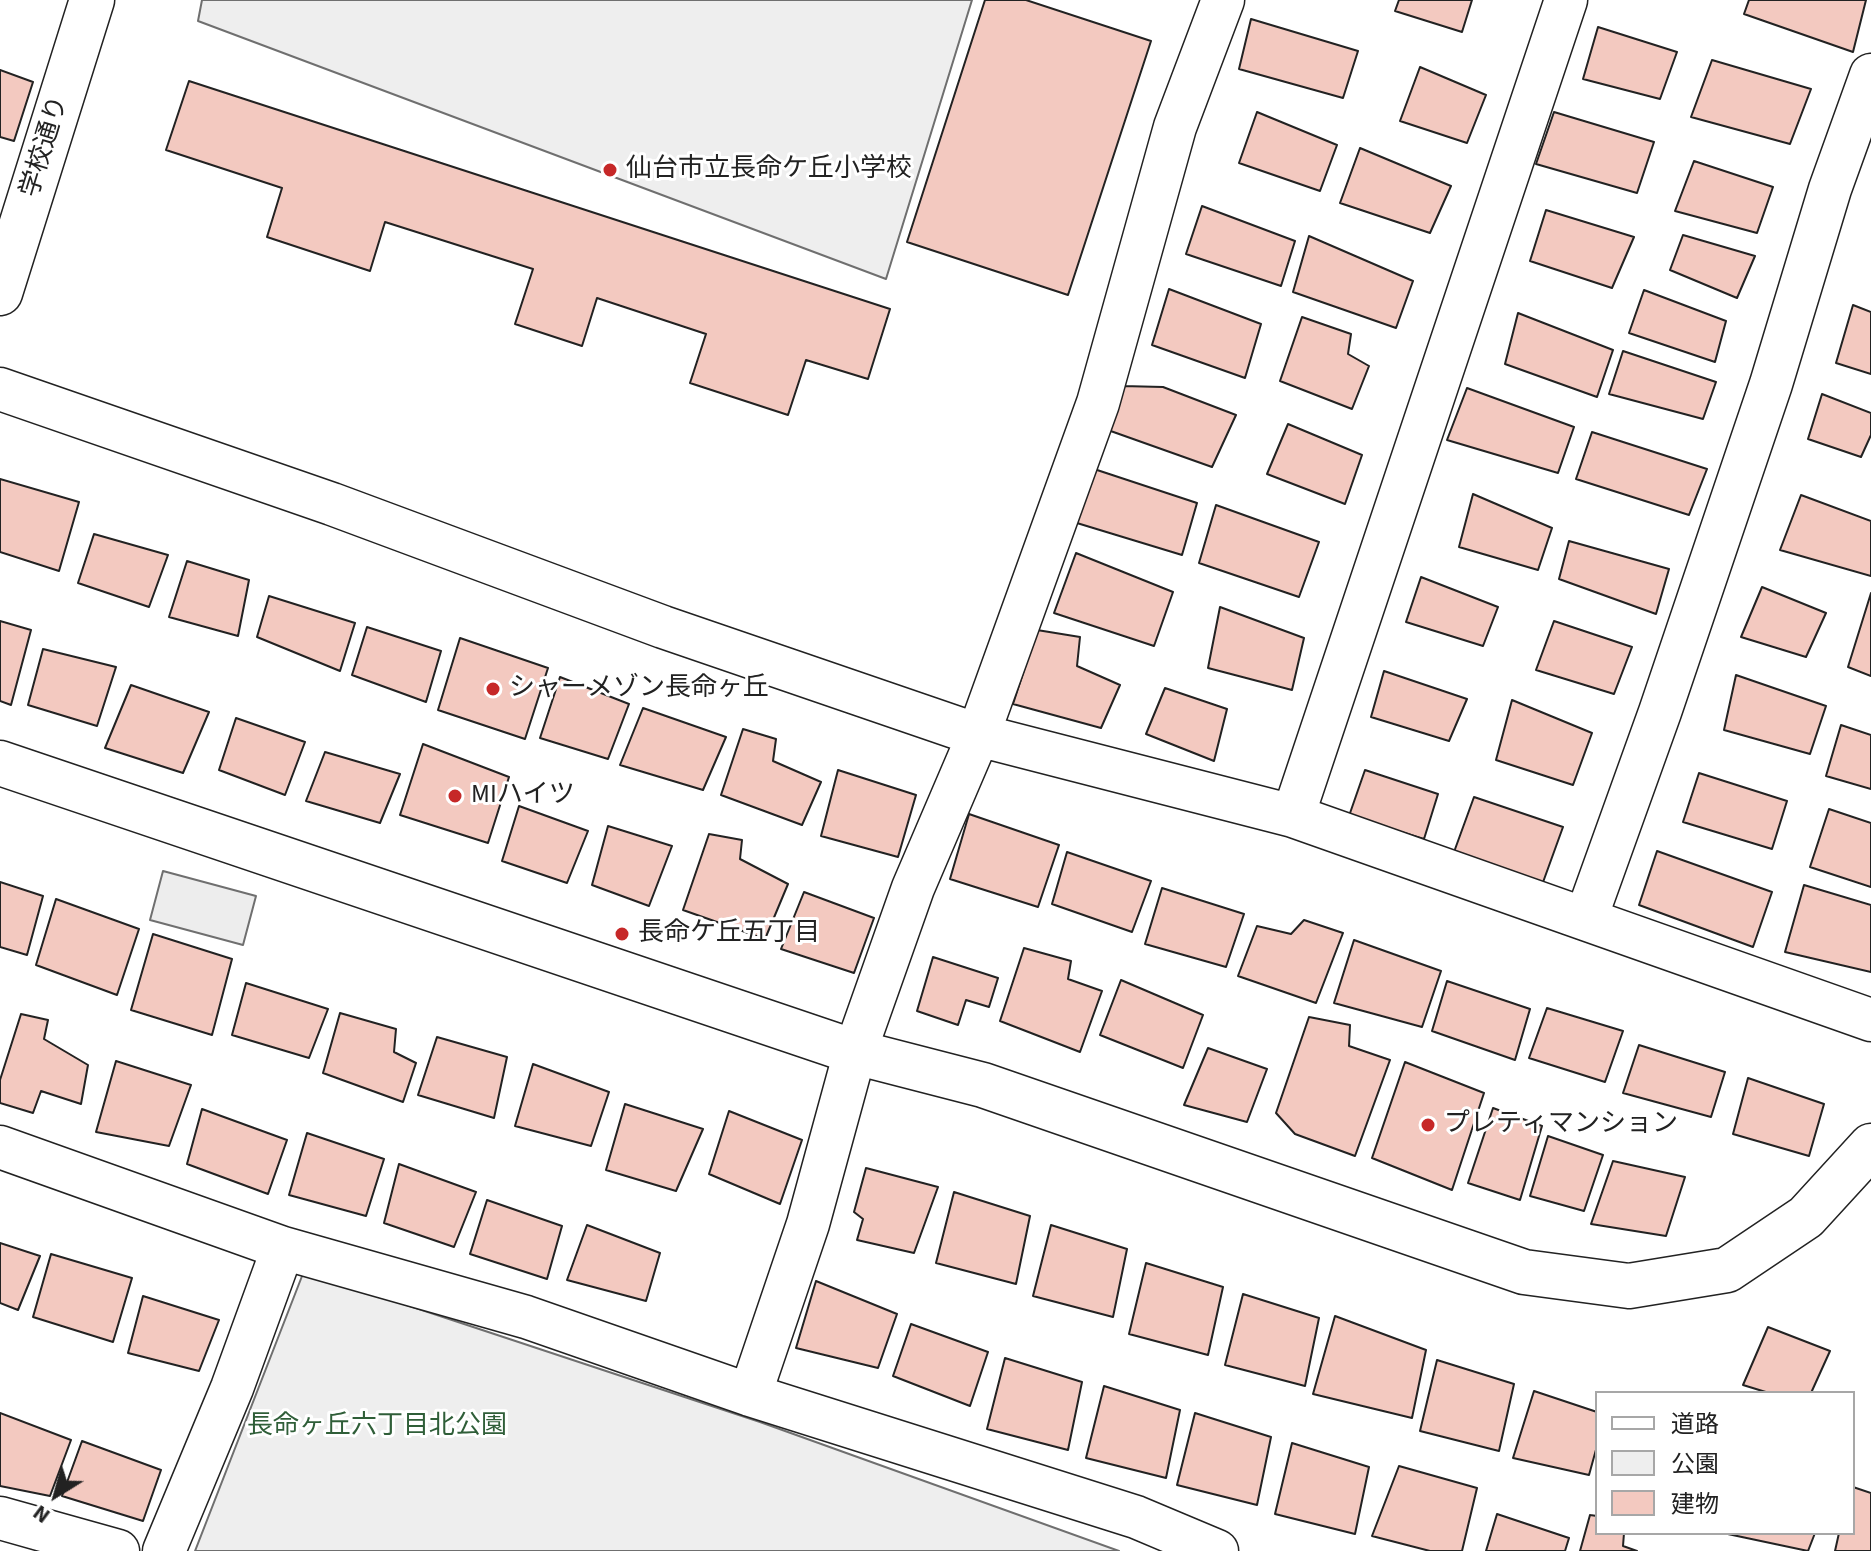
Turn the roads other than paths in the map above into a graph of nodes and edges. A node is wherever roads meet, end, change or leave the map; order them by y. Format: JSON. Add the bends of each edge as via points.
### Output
{"nodes":[{"id":1,"x":92,"y":0,"type":"edge"},
{"id":2,"x":1223,"y":0,"type":"edge"},
{"id":3,"x":1566,"y":0,"type":"edge"},
{"id":4,"x":1871,"y":75,"type":"edge"},
{"id":5,"x":0,"y":293,"type":"edge"},
{"id":6,"x":0,"y":389,"type":"edge"},
{"id":7,"x":978,"y":735,"type":"junction"},
{"id":8,"x":0,"y":763,"type":"edge"},
{"id":9,"x":1293,"y":816,"type":"junction"},
{"id":10,"x":1586,"y":918,"type":"junction"},
{"id":11,"x":1871,"y":1020,"type":"edge"},
{"id":12,"x":855,"y":1052,"type":"junction"},
{"id":13,"x":1871,"y":1146,"type":"edge"},
{"id":14,"x":0,"y":1147,"type":"edge"},
{"id":15,"x":283,"y":1248,"type":"junction"},
{"id":16,"x":750,"y":1395,"type":"junction"},
{"id":17,"x":0,"y":1518,"type":"edge"},
{"id":18,"x":118,"y":1551,"type":"edge"},
{"id":19,"x":164,"y":1551,"type":"edge"},
{"id":20,"x":1217,"y":1551,"type":"edge"}],
"edges":[{"from":1,"to":5,"type":"street","name":"学校通り"},
{"from":2,"to":7,"type":"street","via":[[1175,127],[1098,403]]},
{"from":3,"to":9,"type":"street"},
{"from":4,"to":10,"type":"street","via":[[1771,384]]},
{"from":6,"to":7,"type":"street"},
{"from":7,"to":9,"type":"street"},
{"from":7,"to":12,"type":"street","via":[[913,888]]},
{"from":8,"to":12,"type":"street"},
{"from":9,"to":10,"type":"street"},
{"from":10,"to":11,"type":"street"},
{"from":12,"to":13,"type":"street","via":[[983,1085],[1524,1272],[1629,1286],[1727,1270],[1806,1217]]},
{"from":12,"to":16,"type":"street","via":[[808,1224]]},
{"from":14,"to":15,"type":"street"},
{"from":15,"to":16,"type":"street","via":[[526,1317]]},
{"from":15,"to":19,"type":"street"},
{"from":16,"to":20,"type":"street","via":[[1136,1517]]},
{"from":17,"to":18,"type":"street"}]}
